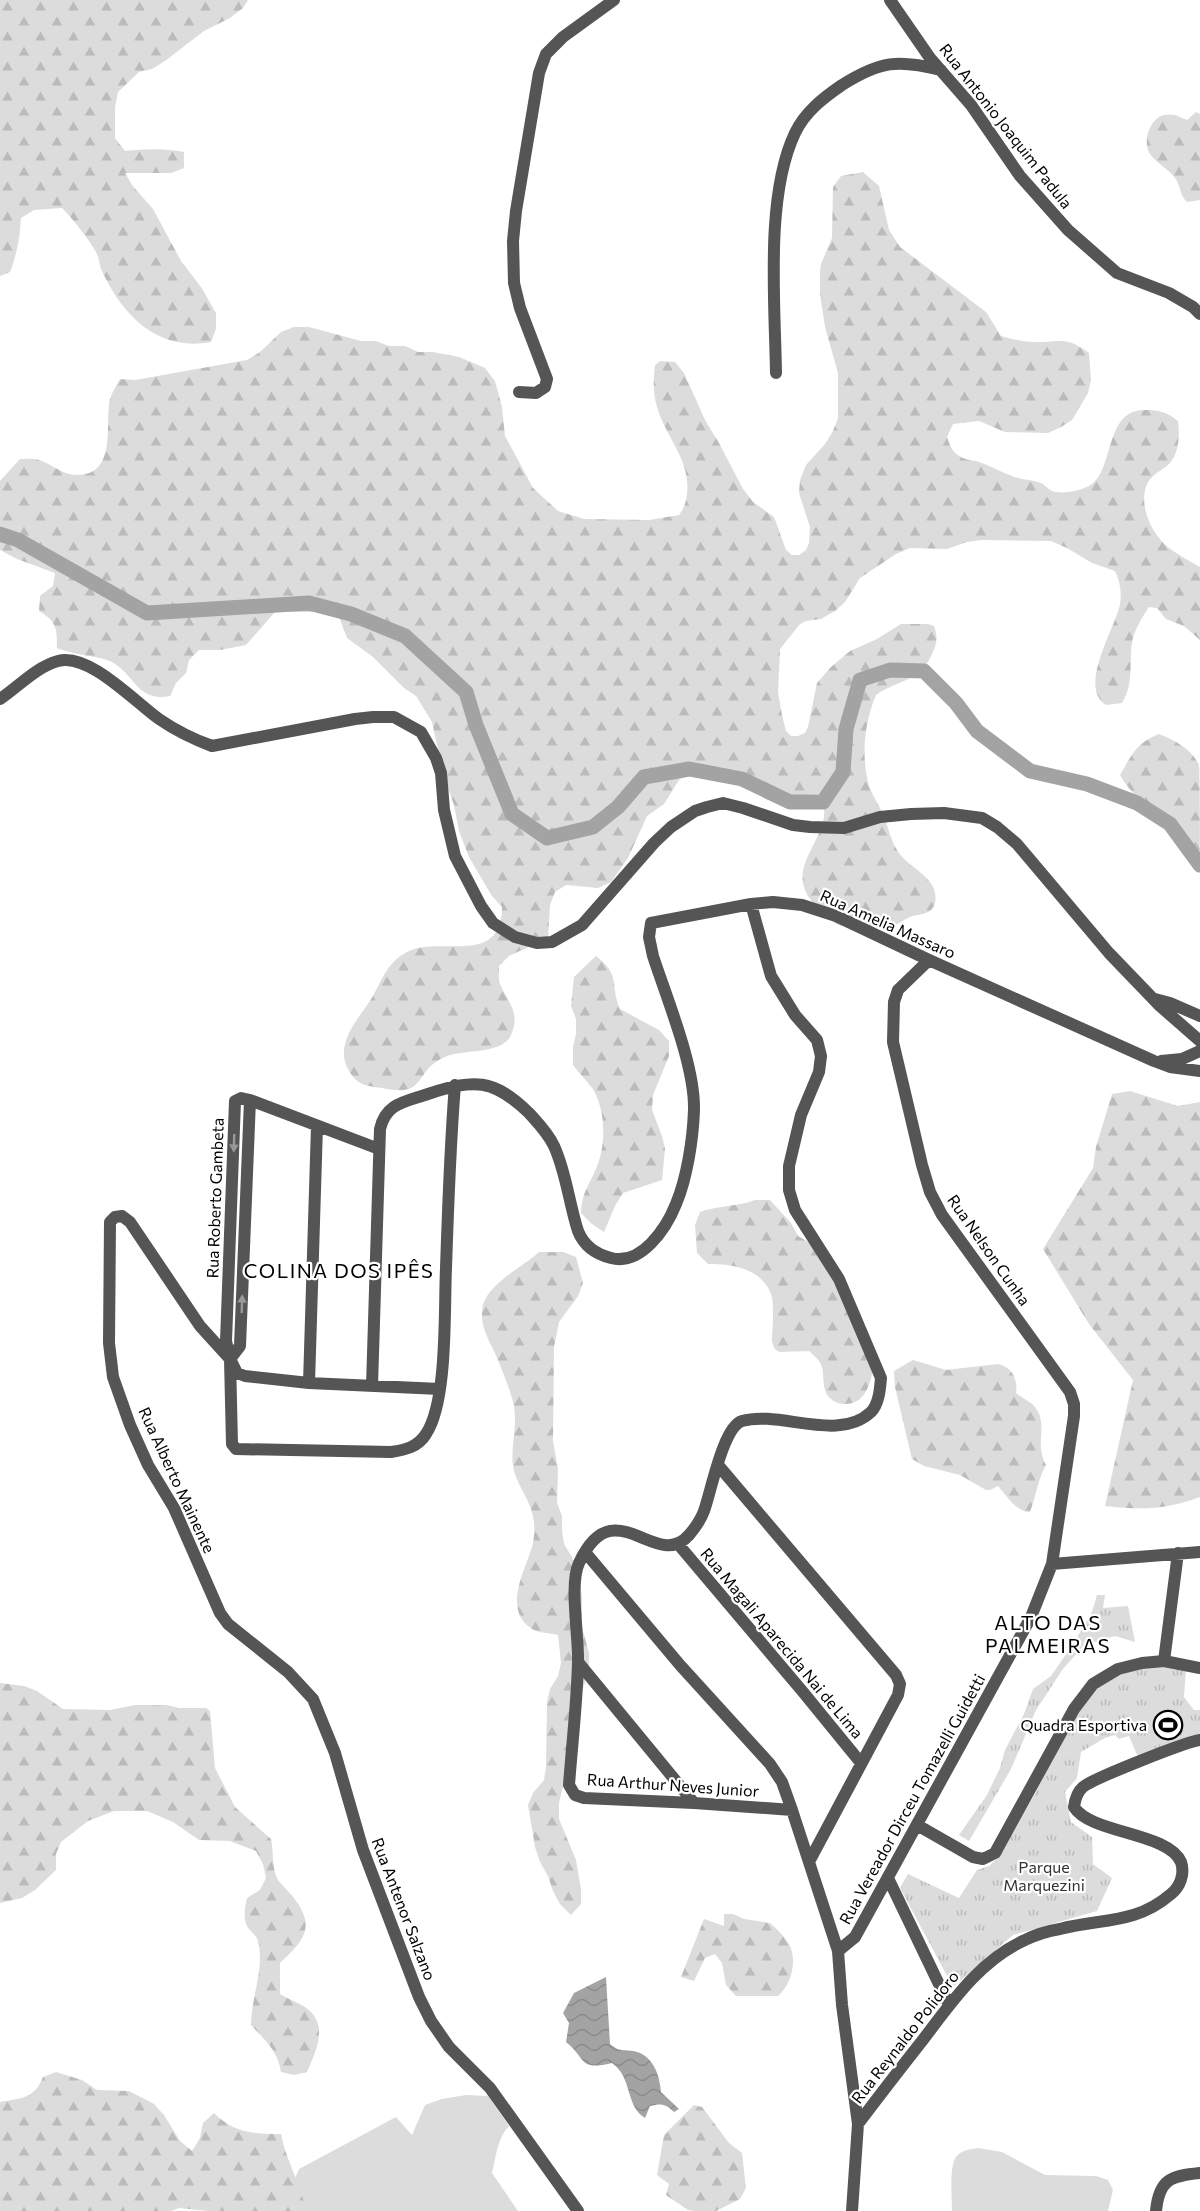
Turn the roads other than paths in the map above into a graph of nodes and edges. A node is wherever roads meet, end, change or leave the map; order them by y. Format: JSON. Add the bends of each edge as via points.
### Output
{"nodes":[{"id":1,"x":614,"y":0,"type":"edge"},
{"id":2,"x":890,"y":0,"type":"edge"},
{"id":3,"x":942,"y":71,"type":"junction"},
{"id":4,"x":1200,"y":314,"type":"edge"},
{"id":5,"x":776,"y":373,"type":"dead end"},
{"id":6,"x":519,"y":392,"type":"dead end"},
{"id":7,"x":0,"y":699,"type":"edge"},
{"id":8,"x":751,"y":904,"type":"junction"},
{"id":9,"x":929,"y":960,"type":"junction"},
{"id":10,"x":1155,"y":999,"type":"junction"},
{"id":11,"x":1200,"y":1016,"type":"edge"},
{"id":12,"x":1200,"y":1041,"type":"edge"},
{"id":13,"x":1200,"y":1051,"type":"edge"},
{"id":14,"x":1154,"y":1061,"type":"junction"},
{"id":15,"x":1200,"y":1071,"type":"edge"},
{"id":16,"x":455,"y":1085,"type":"junction"},
{"id":17,"x":317,"y":1126,"type":"junction"},
{"id":18,"x":379,"y":1149,"type":"junction"},
{"id":19,"x":230,"y":1359,"type":"junction"},
{"id":20,"x":309,"y":1383,"type":"junction"},
{"id":21,"x":372,"y":1386,"type":"junction"},
{"id":22,"x":440,"y":1389,"type":"junction"},
{"id":23,"x":1074,"y":1416,"type":"joint"},
{"id":24,"x":718,"y":1465,"type":"junction"},
{"id":25,"x":678,"y":1544,"type":"junction"},
{"id":26,"x":1200,"y":1551,"type":"edge"},
{"id":27,"x":585,"y":1552,"type":"junction"},
{"id":28,"x":1178,"y":1553,"type":"junction"},
{"id":29,"x":1052,"y":1564,"type":"junction"},
{"id":30,"x":220,"y":1613,"type":"joint"},
{"id":31,"x":1164,"y":1661,"type":"junction"},
{"id":32,"x":578,"y":1662,"type":"junction"},
{"id":33,"x":1200,"y":1668,"type":"edge"},
{"id":34,"x":1200,"y":1740,"type":"edge"},
{"id":35,"x":861,"y":1763,"type":"junction"},
{"id":36,"x":694,"y":1803,"type":"junction"},
{"id":37,"x":792,"y":1810,"type":"junction"},
{"id":38,"x":917,"y":1825,"type":"junction"},
{"id":39,"x":810,"y":1860,"type":"junction"},
{"id":40,"x":888,"y":1878,"type":"junction"},
{"id":41,"x":838,"y":1951,"type":"junction"},
{"id":42,"x":949,"y":2006,"type":"junction"},
{"id":43,"x":858,"y":2124,"type":"junction"},
{"id":44,"x":1200,"y":2173,"type":"edge"},
{"id":45,"x":578,"y":2211,"type":"edge"},
{"id":46,"x":852,"y":2211,"type":"edge"},
{"id":47,"x":1156,"y":2211,"type":"edge"}],
"edges":[{"from":1,"to":6,"type":"street","via":[[563,37],[546,54],[539,73],[516,211],[514,283],[547,379],[545,387],[536,393]]},
{"from":2,"to":3,"type":"street","name":"Rua Antonio Joaquim Padula"},
{"from":3,"to":4,"type":"street","name":"Rua Antonio Joaquim Padula","via":[[971,105],[1020,176],[1076,238],[1117,273],[1169,293]]},
{"from":3,"to":5,"type":"street","via":[[914,63],[867,69],[818,101],[795,131],[782,165],[775,232]]},
{"from":7,"to":10,"type":"street","via":[[41,669],[69,659],[97,670],[160,720],[212,746],[355,719],[394,717],[421,732],[436,758],[455,856],[481,906],[493,923],[514,937],[537,943],[552,942],[582,925],[654,843],[671,827],[707,807],[723,803],[810,827],[844,828],[880,817],[911,814],[982,818],[1017,844],[1109,953]]},
{"from":8,"to":9,"type":"street","name":"Rua Amelia Massaro","via":[[802,905],[836,916]]},
{"from":8,"to":16,"type":"street","name":"Rua Amelia Massaro","via":[[651,923],[653,956],[693,1085],[694,1110],[689,1155],[676,1204],[647,1247],[632,1258],[609,1258],[582,1242],[554,1145],[518,1103],[501,1090],[483,1084]]},
{"from":8,"to":24,"type":"street","via":[[771,976],[795,1015],[817,1040],[821,1056],[819,1072],[801,1114],[789,1166],[789,1190],[795,1210],[839,1279],[881,1378],[872,1412],[856,1422],[833,1426],[758,1418],[739,1422],[729,1433]]},
{"from":9,"to":14,"type":"street","name":"Rua Amelia Massaro"},
{"from":9,"to":23,"type":"street","name":"Rua Nelson Cunha","via":[[898,990],[893,1042],[930,1192],[942,1215],[1070,1392]]},
{"from":10,"to":11,"type":"street"},
{"from":10,"to":12,"type":"street"},
{"from":13,"to":14,"type":"street","via":[[1182,1059]]},
{"from":14,"to":15,"type":"street","name":"Rua Amelia Massaro"},
{"from":16,"to":18,"type":"street","via":[[392,1107],[383,1117]]},
{"from":16,"to":22,"type":"street"},
{"from":17,"to":18,"type":"street"},
{"from":17,"to":19,"type":"street","name":"Rua Roberto Gambeta","via":[[250,1100],[240,1346]]},
{"from":17,"to":20,"type":"street"},
{"from":18,"to":21,"type":"street"},
{"from":19,"to":20,"type":"street","via":[[237,1373],[245,1376]]},
{"from":19,"to":22,"type":"street","via":[[232,1444],[238,1450],[407,1450],[427,1434]]},
{"from":19,"to":30,"type":"street","name":"Rua Alberto Mainente","via":[[200,1326],[130,1222],[122,1216],[115,1217],[110,1222],[109,1342],[113,1377],[148,1465],[174,1508]]},
{"from":20,"to":21,"type":"street"},
{"from":21,"to":22,"type":"street"},
{"from":23,"to":29,"type":"street","name":"Rua Vereador Dirceu Tomazelli Guidetti"},
{"from":24,"to":25,"type":"street","via":[[703,1514],[689,1536]]},
{"from":24,"to":35,"type":"street","via":[[896,1675],[900,1684],[898,1695]]},
{"from":25,"to":27,"type":"street","name":"Rua Arthur Neves Junior","via":[[660,1545],[629,1531],[612,1530],[598,1536]]},
{"from":25,"to":35,"type":"street","name":"Rua Magali Aparecida Nai de Lima"},
{"from":26,"to":28,"type":"street"},
{"from":27,"to":32,"type":"street","name":"Rua Arthur Neves Junior","via":[[577,1565],[575,1584]]},
{"from":27,"to":37,"type":"street","via":[[770,1764],[782,1782]]},
{"from":28,"to":29,"type":"street"},
{"from":28,"to":31,"type":"street"},
{"from":29,"to":38,"type":"street","name":"Rua Vereador Dirceu Tomazelli Guidetti","via":[[1031,1617]]},
{"from":30,"to":45,"type":"street","name":"Rua Antenor Salzano","via":[[313,1699],[363,1850],[431,2021],[448,2047],[490,2088]]},
{"from":31,"to":33,"type":"street"},
{"from":31,"to":38,"type":"street","via":[[1118,1669],[1093,1684],[1074,1709],[996,1853],[983,1859],[973,1857]]},
{"from":32,"to":36,"type":"street"},
{"from":32,"to":36,"type":"street","name":"Rua Arthur Neves Junior","via":[[569,1785],[575,1795]]},
{"from":34,"to":42,"type":"street","name":"Rua Reynaldo Polidoro","via":[[1082,1787],[1074,1807],[1078,1814],[1169,1849],[1180,1861],[1183,1873],[1178,1889],[1156,1907],[1114,1921],[1061,1928],[1024,1940],[991,1961]]},
{"from":35,"to":39,"type":"street"},
{"from":36,"to":37,"type":"street","name":"Rua Arthur Neves Junior"},
{"from":37,"to":39,"type":"street"},
{"from":38,"to":40,"type":"street","name":"Rua Vereador Dirceu Tomazelli Guidetti"},
{"from":39,"to":41,"type":"street"},
{"from":40,"to":41,"type":"street","name":"Rua Vereador Dirceu Tomazelli Guidetti","via":[[855,1937]]},
{"from":40,"to":42,"type":"street"},
{"from":41,"to":43,"type":"street"},
{"from":42,"to":43,"type":"street","name":"Rua Reynaldo Polidoro"},
{"from":43,"to":46,"type":"street","name":"Rua Reynaldo Polidoro"},
{"from":44,"to":47,"type":"street","via":[[1168,2180],[1159,2192]]}]}
